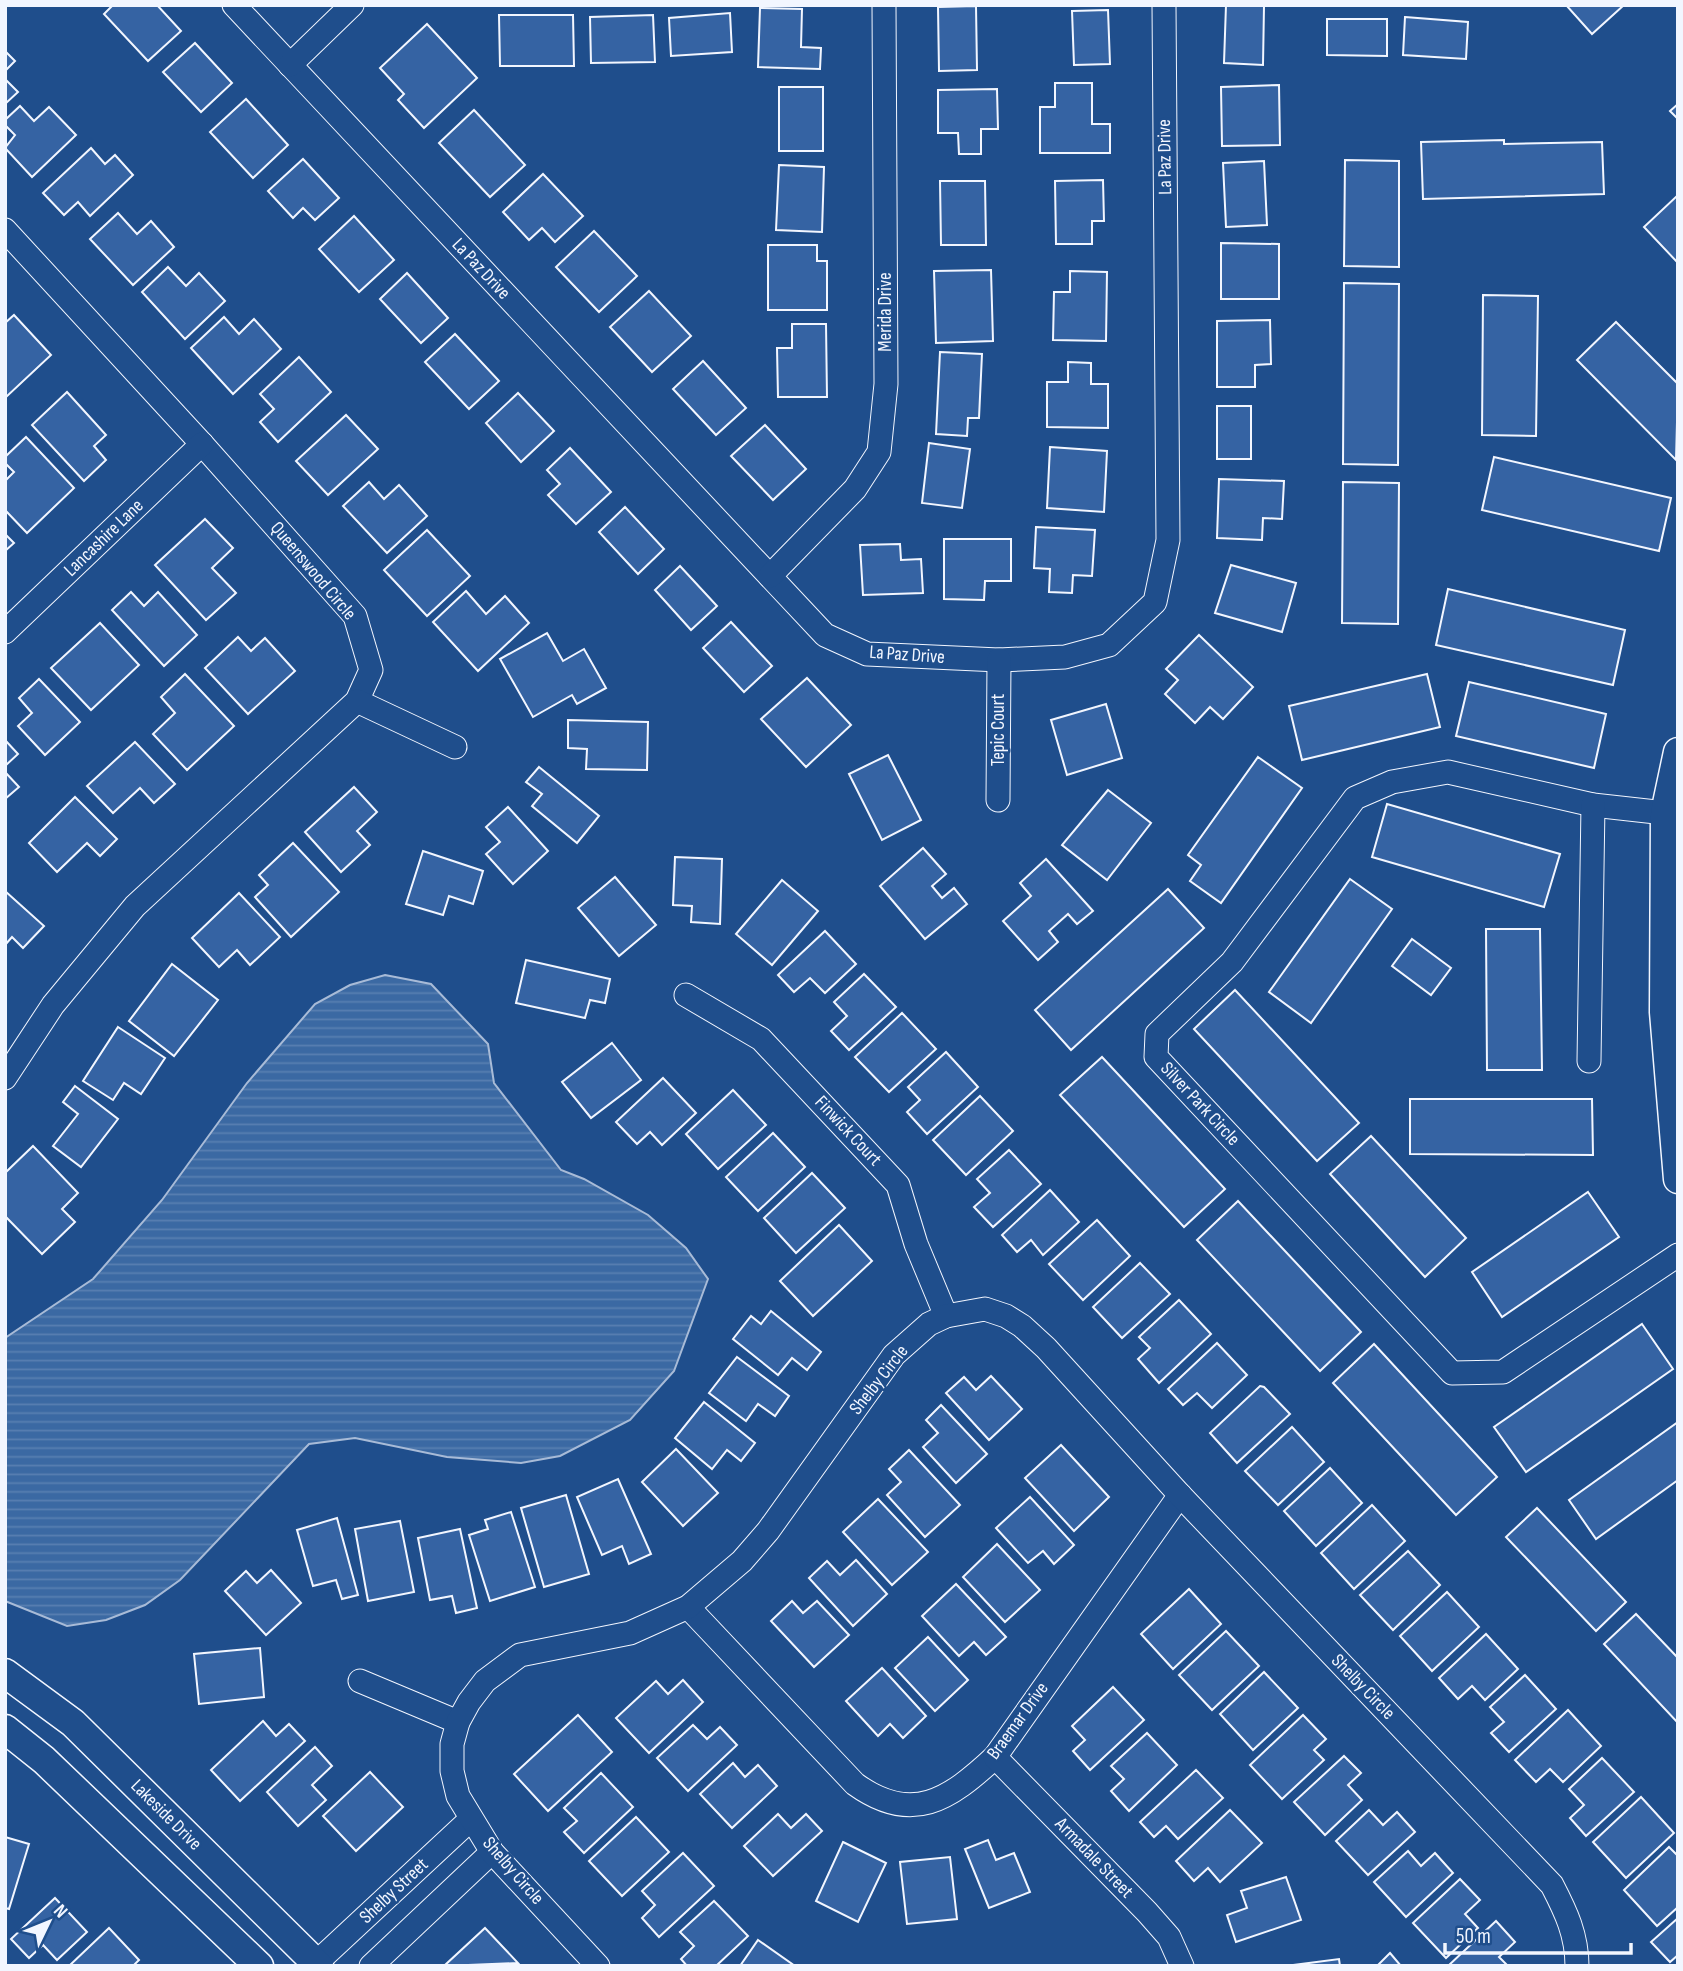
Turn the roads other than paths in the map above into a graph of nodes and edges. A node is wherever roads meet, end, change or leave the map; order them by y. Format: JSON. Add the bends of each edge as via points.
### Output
{"nodes":[{"id":1,"x":234,"y":5,"type":"edge"},
{"id":2,"x":352,"y":5,"type":"edge"},
{"id":3,"x":884,"y":5,"type":"edge"},
{"id":4,"x":1164,"y":5,"type":"edge"},
{"id":5,"x":290,"y":65,"type":"junction"},
{"id":6,"x":8,"y":240,"type":"edge"},
{"id":7,"x":202,"y":444,"type":"junction"},
{"id":8,"x":770,"y":576,"type":"junction"},
{"id":9,"x":5,"y":632,"type":"edge"},
{"id":10,"x":999,"y":660,"type":"junction"},
{"id":11,"x":357,"y":701,"type":"junction"},
{"id":12,"x":455,"y":747,"type":"dead end"},
{"id":13,"x":1678,"y":751,"type":"edge"},
{"id":14,"x":998,"y":800,"type":"dead end"},
{"id":15,"x":1593,"y":805,"type":"junction"},
{"id":16,"x":1665,"y":813,"type":"junction"},
{"id":17,"x":686,"y":995,"type":"dead end"},
{"id":18,"x":1589,"y":1061,"type":"dead end"},
{"id":19,"x":5,"y":1078,"type":"edge"},
{"id":20,"x":1678,"y":1179,"type":"edge"},
{"id":21,"x":1678,"y":1255,"type":"edge"},
{"id":22,"x":946,"y":1316,"type":"junction"},
{"id":23,"x":1180,"y":1495,"type":"junction"},
{"id":24,"x":688,"y":1607,"type":"junction"},
{"id":25,"x":5,"y":1672,"type":"edge"},
{"id":26,"x":360,"y":1681,"type":"dead end"},
{"id":27,"x":458,"y":1723,"type":"junction"},
{"id":28,"x":5,"y":1729,"type":"edge"},
{"id":29,"x":995,"y":1757,"type":"junction"},
{"id":30,"x":471,"y":1819,"type":"junction"},
{"id":31,"x":492,"y":1852,"type":"junction"},
{"id":32,"x":316,"y":1965,"type":"edge"},
{"id":33,"x":259,"y":1966,"type":"edge"},
{"id":34,"x":371,"y":1966,"type":"edge"},
{"id":35,"x":598,"y":1966,"type":"edge"},
{"id":36,"x":1182,"y":1966,"type":"edge"},
{"id":37,"x":1577,"y":1966,"type":"edge"}],
"edges":[{"from":1,"to":5,"type":"street","name":"La Paz Drive"},
{"from":2,"to":5,"type":"street"},
{"from":3,"to":8,"type":"street","name":"Merida Drive","via":[[886,384],[879,452],[855,489]]},
{"from":4,"to":10,"type":"street","name":"La Paz Drive","via":[[1168,540],[1155,602],[1109,645],[1065,657]]},
{"from":5,"to":8,"type":"street","name":"La Paz Drive"},
{"from":6,"to":7,"type":"street","name":"Queenswood Circle"},
{"from":7,"to":9,"type":"street","name":"Lancashire Lane"},
{"from":7,"to":11,"type":"street","name":"Queenswood Circle","via":[[355,616],[371,670]]},
{"from":8,"to":10,"type":"street","name":"La Paz Drive","via":[[825,635],[867,654]]},
{"from":10,"to":14,"type":"street","name":"Tepic Court"},
{"from":11,"to":12,"type":"street"},
{"from":11,"to":19,"type":"street","name":"Queenswood Circle","via":[[135,906],[53,1005]]},
{"from":13,"to":16,"type":"street"},
{"from":15,"to":16,"type":"street","name":"Silver Park Circle"},
{"from":15,"to":18,"type":"street"},
{"from":15,"to":21,"type":"street","name":"Silver Park Circle","via":[[1448,772],[1392,782],[1355,798],[1232,962],[1157,1034],[1156,1057],[1452,1373],[1503,1372]]},
{"from":16,"to":20,"type":"street","via":[[1664,1012]]},
{"from":17,"to":22,"type":"street","name":"Finwick Court","via":[[761,1040],[898,1185]]},
{"from":22,"to":23,"type":"street","name":"Shelby Circle","via":[[985,1309],[1022,1326]]},
{"from":22,"to":24,"type":"street","name":"Shelby Circle","via":[[929,1324],[894,1355],[768,1531],[742,1561]]},
{"from":23,"to":29,"type":"street","name":"Braemar Drive"},
{"from":23,"to":37,"type":"street","name":"Shelby Circle","via":[[1552,1885],[1569,1918]]},
{"from":24,"to":27,"type":"street","name":"Shelby Circle","via":[[630,1633],[520,1655],[485,1681]]},
{"from":24,"to":29,"type":"street","name":"Braemar Drive","via":[[855,1784],[875,1798],[900,1806],[943,1798]]},
{"from":25,"to":32,"type":"street","name":"Lakeside Drive","via":[[73,1723]]},
{"from":26,"to":27,"type":"street"},
{"from":27,"to":30,"type":"street","name":"Shelby Circle","via":[[452,1772],[457,1796]]},
{"from":28,"to":33,"type":"street","via":[[44,1760]]},
{"from":29,"to":36,"type":"street","name":"Armadale Street","via":[[1147,1912],[1169,1937]]},
{"from":30,"to":31,"type":"street","name":"Shelby Circle"},
{"from":30,"to":32,"type":"street","name":"Shelby Street"},
{"from":31,"to":34,"type":"street","name":"Shelby Street"},
{"from":31,"to":35,"type":"street","name":"Shelby Circle"}]}
